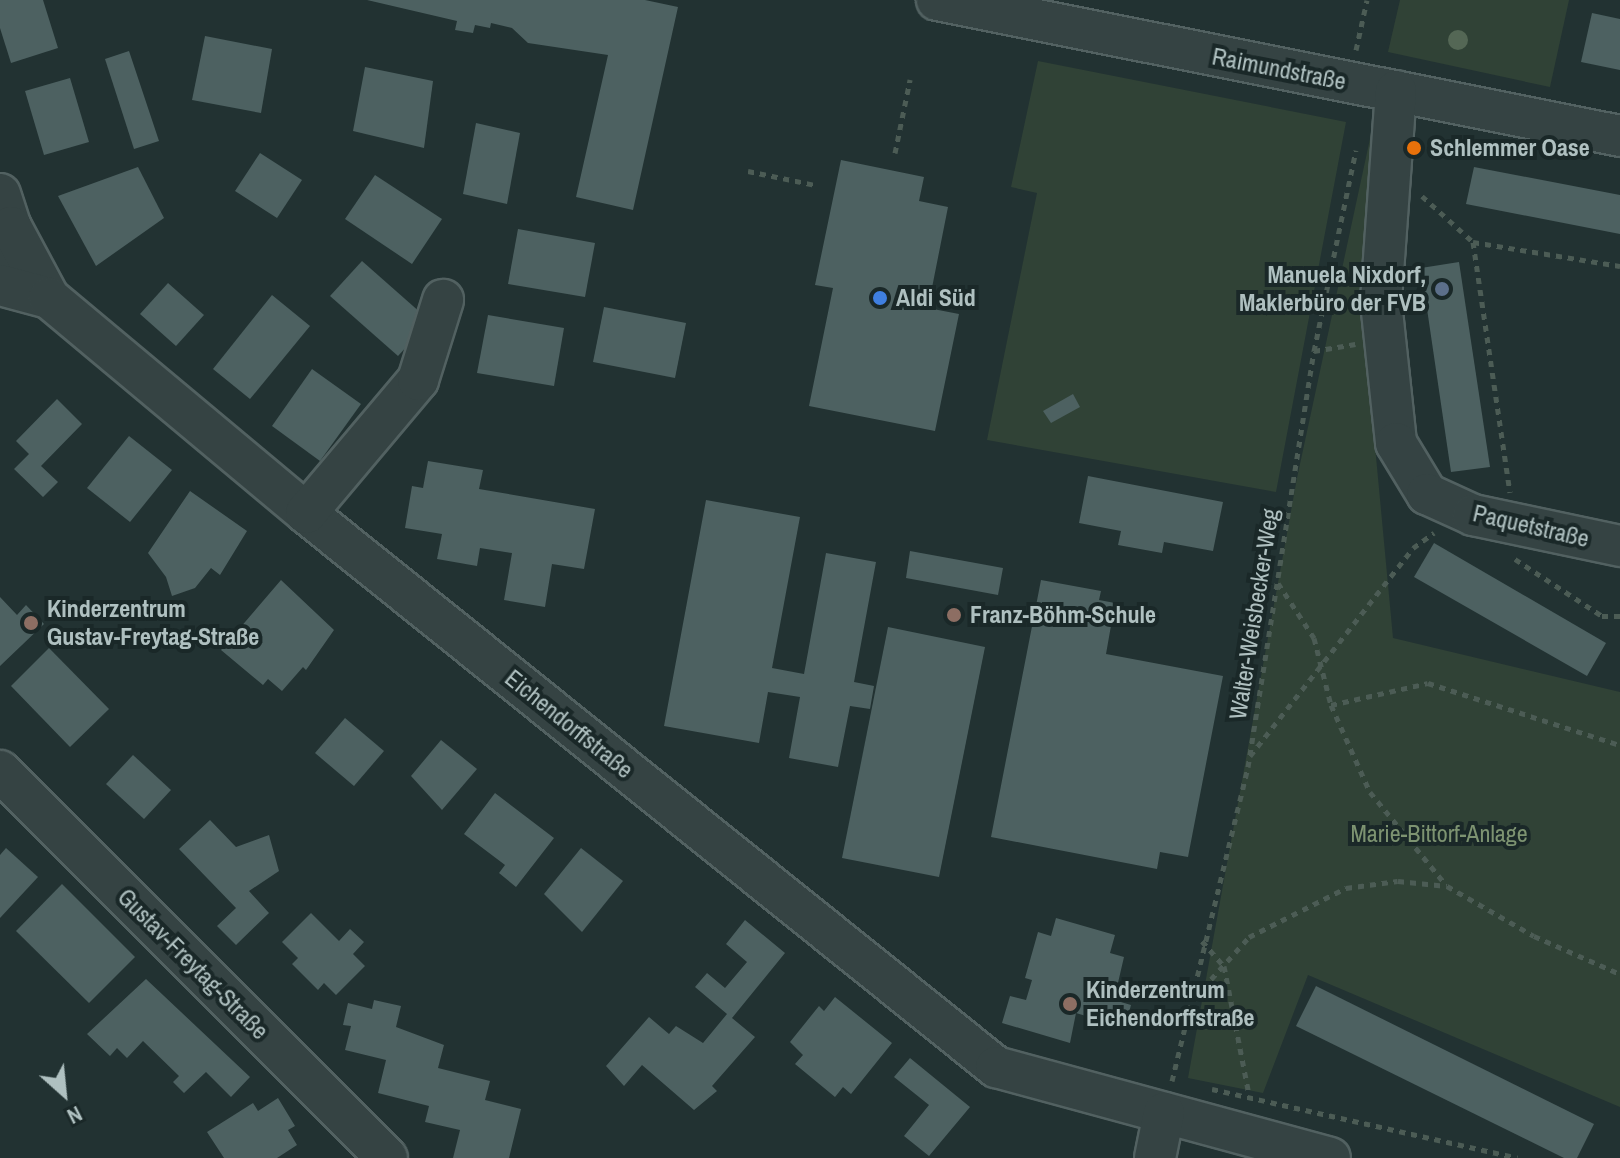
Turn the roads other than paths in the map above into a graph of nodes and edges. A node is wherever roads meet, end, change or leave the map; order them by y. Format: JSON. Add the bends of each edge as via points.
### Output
{"nodes":[{"id":1,"x":937,"y":0,"type":"edge"},
{"id":2,"x":1396,"y":91,"type":"junction"},
{"id":3,"x":1620,"y":136,"type":"edge"},
{"id":4,"x":4,"y":227,"type":"edge"},
{"id":5,"x":0,"y":285,"type":"edge"},
{"id":6,"x":49,"y":298,"type":"junction"},
{"id":7,"x":443,"y":300,"type":"dead end"},
{"id":8,"x":306,"y":513,"type":"junction"},
{"id":9,"x":1620,"y":546,"type":"edge"},
{"id":10,"x":0,"y":771,"type":"edge"},
{"id":11,"x":1173,"y":1094,"type":"junction"},
{"id":12,"x":370,"y":1153,"type":"edge"},
{"id":13,"x":1155,"y":1158,"type":"edge"},
{"id":14,"x":1330,"y":1158,"type":"edge"}],
"edges":[{"from":1,"to":2,"type":"street","name":"Raimundstraße"},
{"from":2,"to":3,"type":"street","name":"Raimundstraße"},
{"from":2,"to":9,"type":"street","name":"Paquetstraße","via":[[1383,339],[1396,443],[1427,494],[1473,515]]},
{"from":4,"to":6,"type":"street"},
{"from":5,"to":6,"type":"street","name":"Eichendorffstraße"},
{"from":6,"to":8,"type":"street","name":"Eichendorffstraße"},
{"from":7,"to":8,"type":"street","via":[[418,380]]},
{"from":8,"to":11,"type":"street","name":"Eichendorffstraße","via":[[996,1067]]},
{"from":10,"to":12,"type":"street","name":"Gustav-Freytag-Straße"},
{"from":11,"to":13,"type":"street"},
{"from":11,"to":14,"type":"street","name":"Eichendorffstraße"}]}
